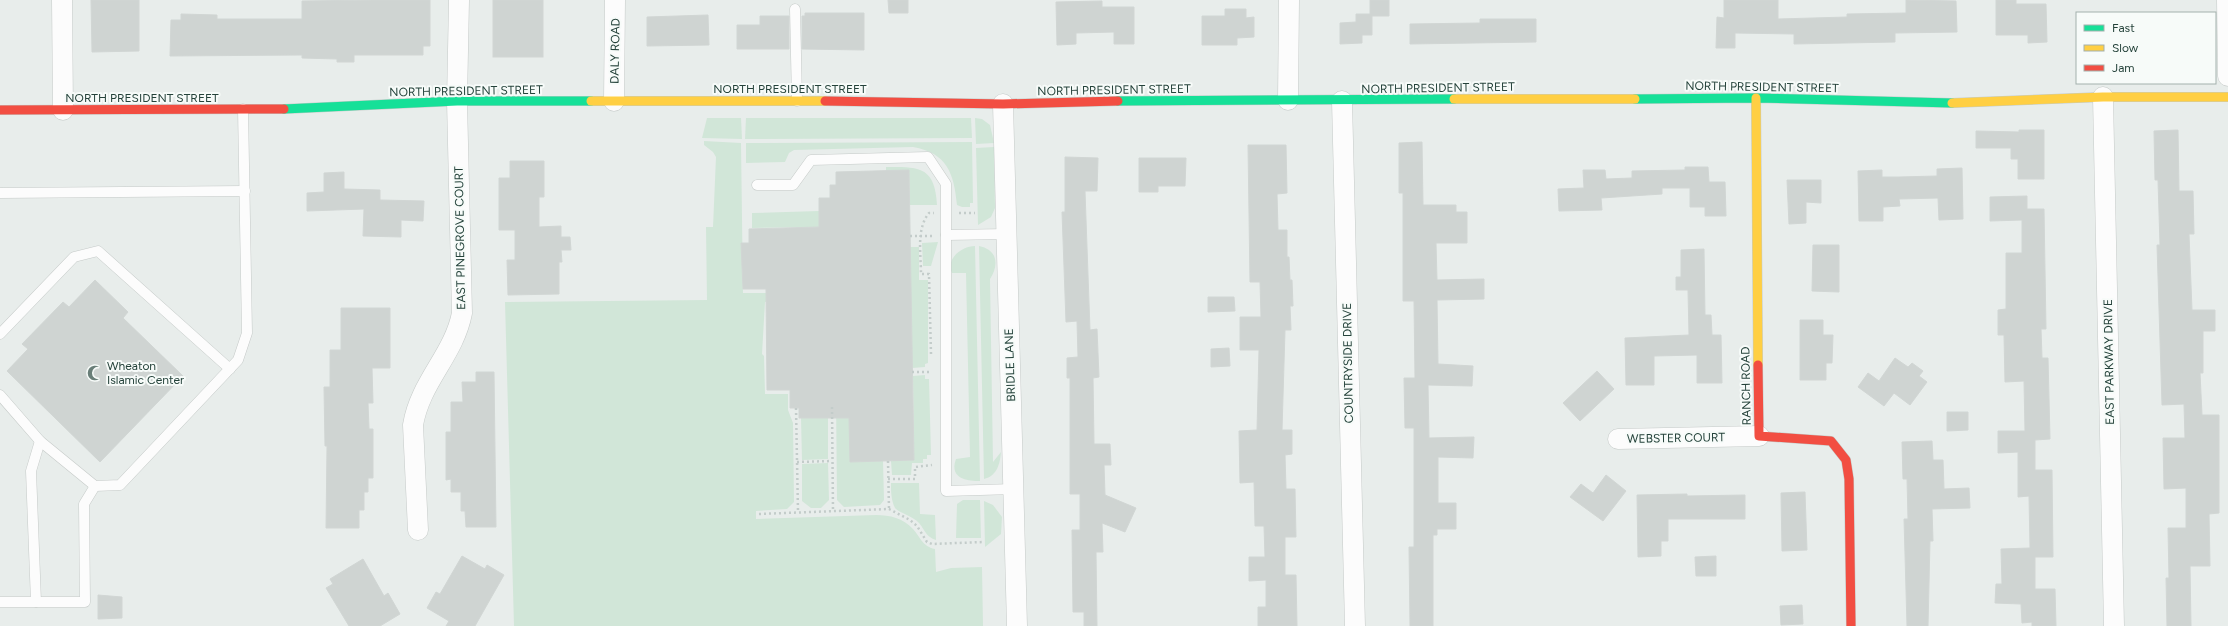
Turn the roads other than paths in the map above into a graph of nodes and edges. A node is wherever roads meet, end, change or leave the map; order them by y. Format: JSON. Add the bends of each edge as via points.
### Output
{"nodes":[{"id":1,"x":62,"y":0,"type":"edge"},
{"id":2,"x":459,"y":0,"type":"edge"},
{"id":3,"x":615,"y":0,"type":"edge"},
{"id":4,"x":1289,"y":0,"type":"edge"},
{"id":5,"x":2227,"y":0,"type":"edge"},
{"id":6,"x":795,"y":9,"type":"dead end"},
{"id":7,"x":2228,"y":76,"type":"edge"},
{"id":8,"x":2103,"y":97,"type":"junction"},
{"id":9,"x":2228,"y":97,"type":"edge"},
{"id":10,"x":1756,"y":98,"type":"junction"},
{"id":11,"x":1288,"y":100,"type":"junction"},
{"id":12,"x":457,"y":101,"type":"junction"},
{"id":13,"x":614,"y":101,"type":"junction"},
{"id":14,"x":797,"y":101,"type":"junction"},
{"id":15,"x":1342,"y":101,"type":"junction"},
{"id":16,"x":1003,"y":104,"type":"junction"},
{"id":17,"x":244,"y":109,"type":"junction"},
{"id":18,"x":0,"y":110,"type":"edge"},
{"id":19,"x":64,"y":110,"type":"junction"},
{"id":20,"x":757,"y":185,"type":"dead end"},
{"id":21,"x":245,"y":191,"type":"junction"},
{"id":22,"x":0,"y":193,"type":"edge"},
{"id":23,"x":1007,"y":234,"type":"junction"},
{"id":24,"x":941,"y":235,"type":"junction"},
{"id":25,"x":0,"y":334,"type":"edge"},
{"id":26,"x":230,"y":369,"type":"junction"},
{"id":27,"x":0,"y":395,"type":"edge"},
{"id":28,"x":1759,"y":436,"type":"junction"},
{"id":29,"x":1618,"y":439,"type":"dead end"},
{"id":30,"x":40,"y":441,"type":"junction"},
{"id":31,"x":94,"y":486,"type":"junction"},
{"id":32,"x":1014,"y":489,"type":"junction"},
{"id":33,"x":418,"y":530,"type":"dead end"},
{"id":34,"x":0,"y":602,"type":"edge"},
{"id":35,"x":36,"y":602,"type":"junction"},
{"id":36,"x":1017,"y":626,"type":"edge"},
{"id":37,"x":1355,"y":626,"type":"edge"},
{"id":38,"x":1851,"y":626,"type":"edge"},
{"id":39,"x":2114,"y":626,"type":"edge"}],
"edges":[{"from":1,"to":19,"type":"street"},
{"from":2,"to":12,"type":"street","name":"EAST PINEGROVE COURT"},
{"from":3,"to":13,"type":"street","name":"DALY ROAD"},
{"from":4,"to":11,"type":"street"},
{"from":5,"to":7,"type":"street"},
{"from":6,"to":14,"type":"lane"},
{"from":8,"to":9,"type":"street","name":"NORTH PRESIDENT STREET"},
{"from":8,"to":10,"type":"street","name":"NORTH PRESIDENT STREET","via":[[1974,104]]},
{"from":8,"to":39,"type":"street","name":"EAST PARKWAY DRIVE"},
{"from":10,"to":15,"type":"street","name":"NORTH PRESIDENT STREET"},
{"from":10,"to":28,"type":"street","name":"RANCH ROAD"},
{"from":11,"to":15,"type":"street","name":"NORTH PRESIDENT STREET"},
{"from":11,"to":16,"type":"street","name":"NORTH PRESIDENT STREET"},
{"from":12,"to":13,"type":"street","name":"NORTH PRESIDENT STREET"},
{"from":12,"to":17,"type":"street","name":"NORTH PRESIDENT STREET"},
{"from":12,"to":33,"type":"street","name":"EAST PINEGROVE COURT","via":[[462,313],[453,342],[423,390],[415,414],[413,425]]},
{"from":13,"to":14,"type":"street","name":"NORTH PRESIDENT STREET"},
{"from":14,"to":16,"type":"street","name":"NORTH PRESIDENT STREET"},
{"from":15,"to":37,"type":"street","name":"COUNTRYSIDE DRIVE"},
{"from":16,"to":23,"type":"street","name":"BRIDLE LANE"},
{"from":17,"to":19,"type":"street","name":"NORTH PRESIDENT STREET"},
{"from":17,"to":21,"type":"lane"},
{"from":18,"to":19,"type":"street","name":"NORTH PRESIDENT STREET"},
{"from":20,"to":24,"type":"lane","via":[[793,185],[812,160],[928,157],[946,184],[946,213]]},
{"from":21,"to":22,"type":"lane"},
{"from":21,"to":26,"type":"lane","via":[[247,333],[238,360]]},
{"from":23,"to":24,"type":"lane"},
{"from":23,"to":32,"type":"street","name":"BRIDLE LANE"},
{"from":24,"to":32,"type":"lane","via":[[946,491]]},
{"from":25,"to":26,"type":"lane","via":[[74,257],[98,251]]},
{"from":26,"to":31,"type":"lane","via":[[120,485]]},
{"from":27,"to":30,"type":"lane"},
{"from":28,"to":29,"type":"street","name":"WEBSTER COURT"},
{"from":28,"to":38,"type":"street","name":"RANCH ROAD","via":[[1831,441],[1846,460],[1849,479]]},
{"from":30,"to":31,"type":"lane"},
{"from":30,"to":35,"type":"lane","via":[[31,470]]},
{"from":31,"to":35,"type":"lane","via":[[84,504],[85,602]]},
{"from":32,"to":36,"type":"street","name":"BRIDLE LANE"},
{"from":34,"to":35,"type":"lane"}]}
